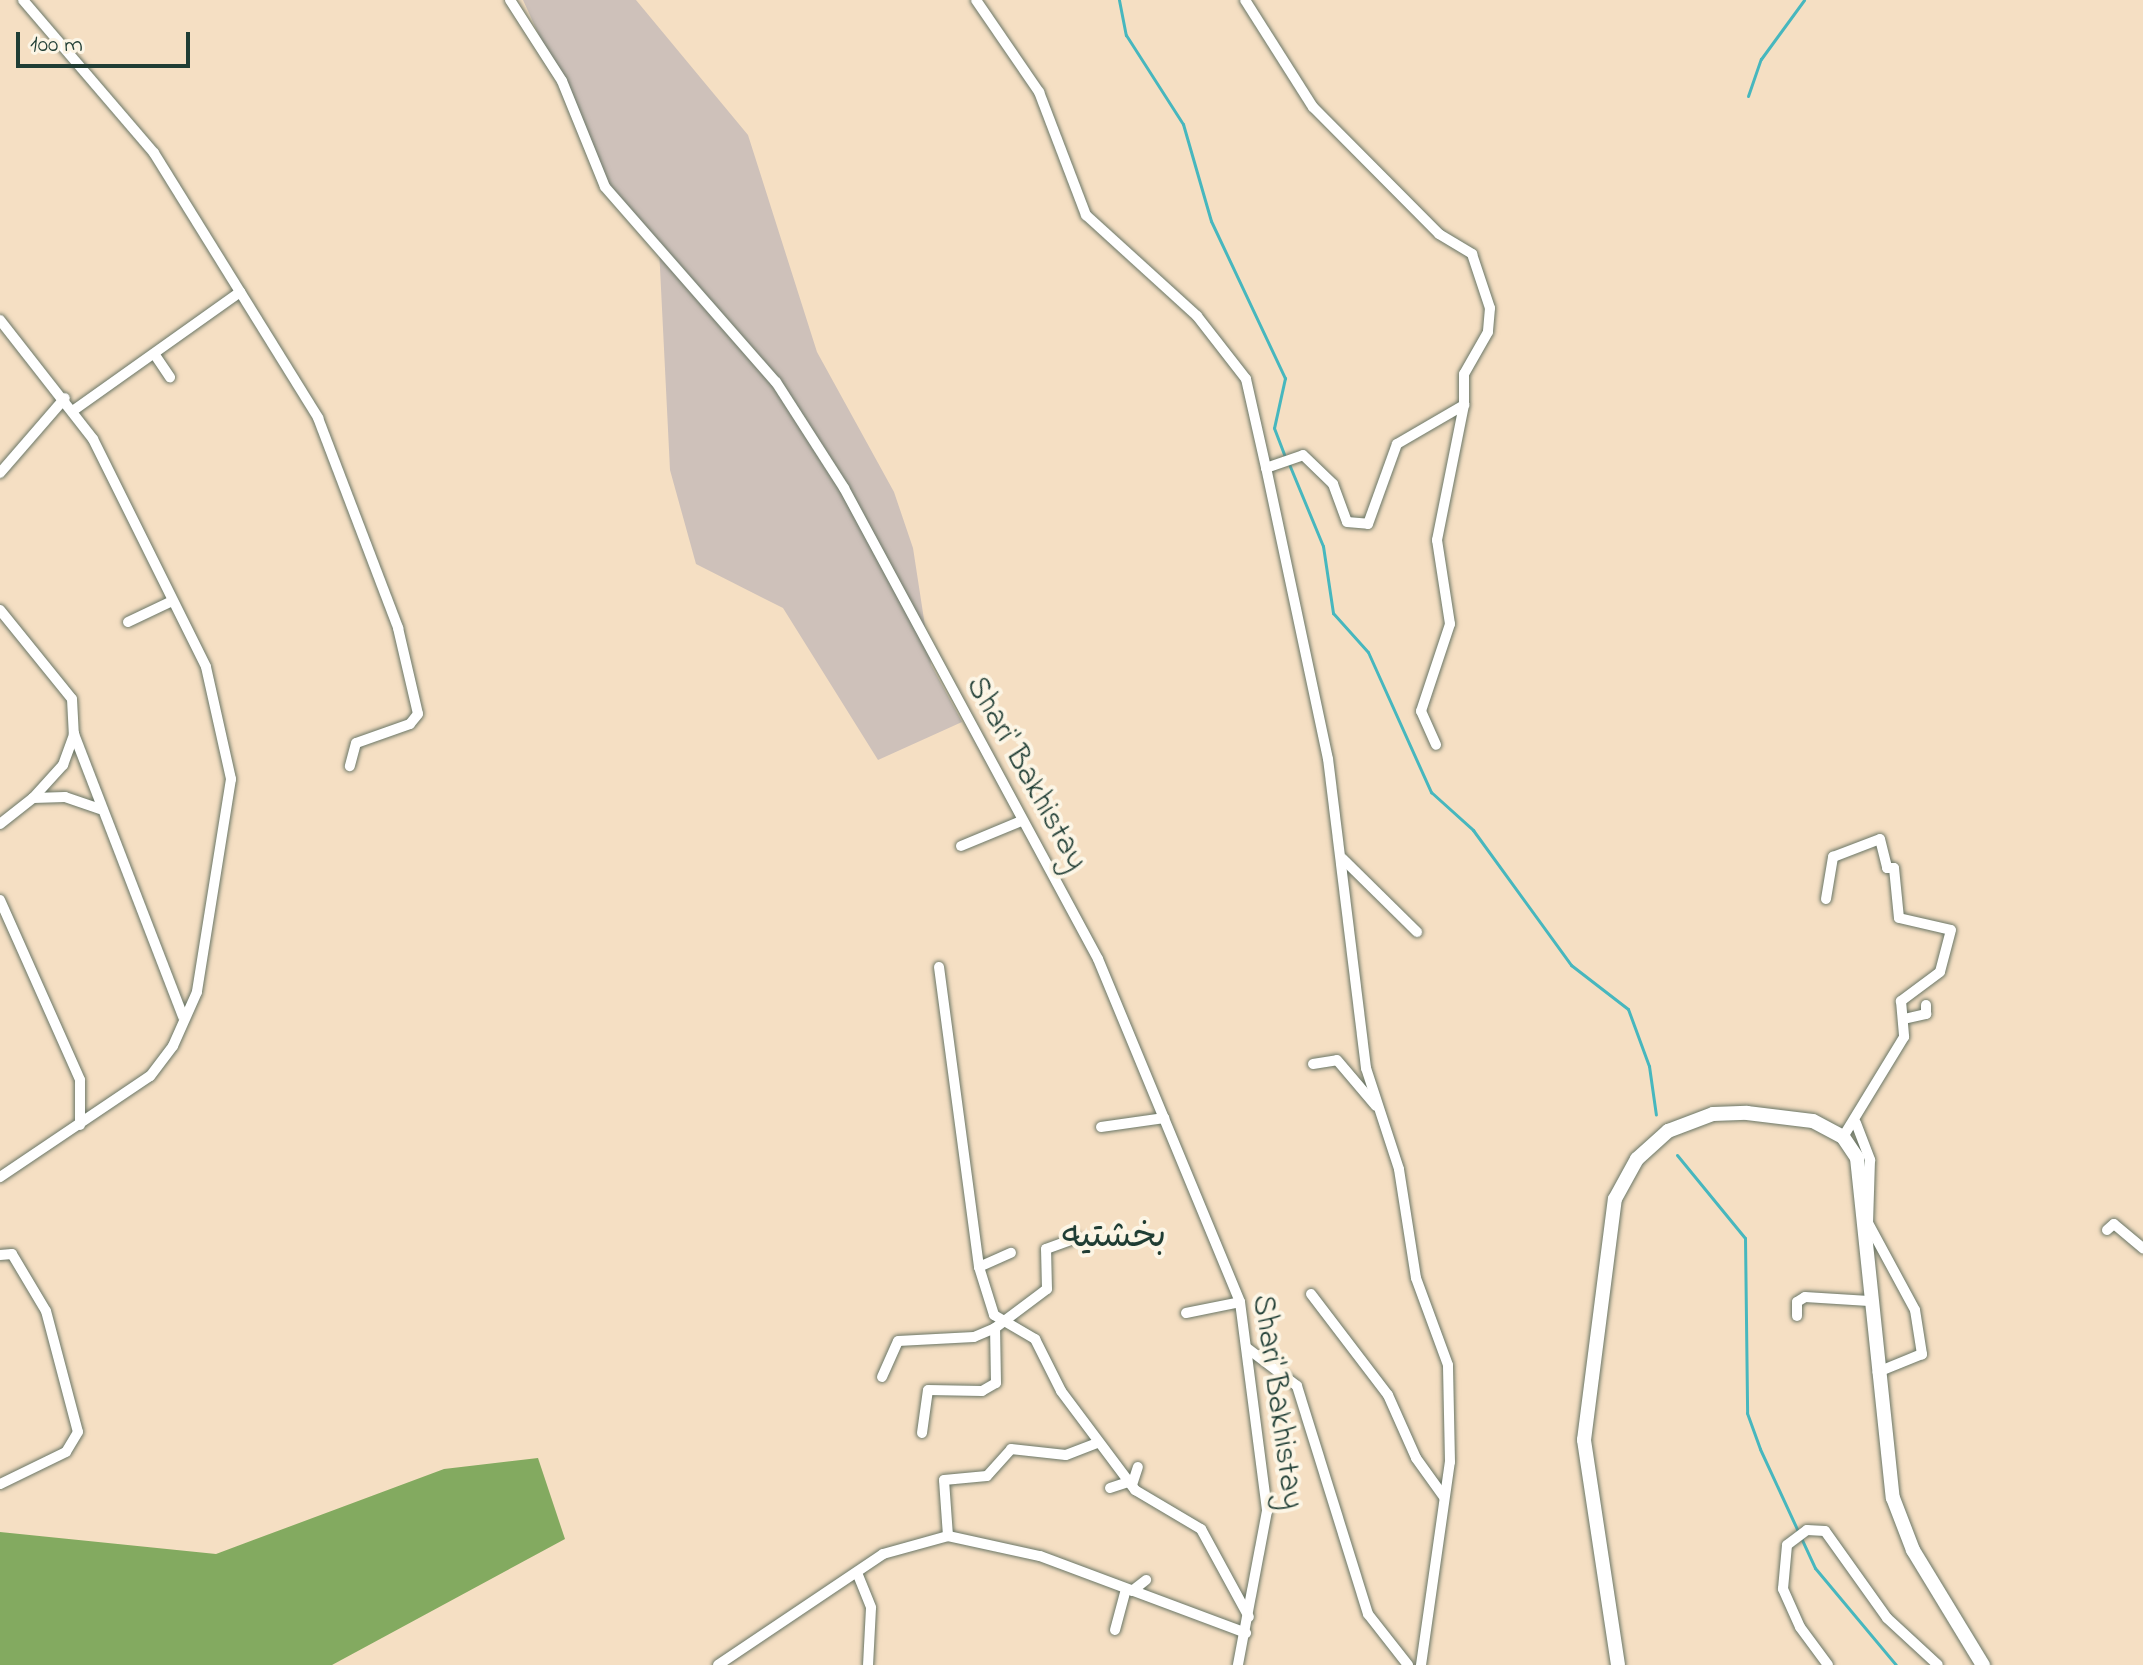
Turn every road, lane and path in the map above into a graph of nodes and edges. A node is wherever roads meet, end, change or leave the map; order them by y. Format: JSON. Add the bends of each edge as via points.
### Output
{"nodes":[{"id":1,"x":23,"y":0,"type":"edge"},
{"id":2,"x":510,"y":0,"type":"edge"},
{"id":3,"x":976,"y":0,"type":"edge"},
{"id":4,"x":1245,"y":0,"type":"edge"},
{"id":5,"x":240,"y":292,"type":"junction"},
{"id":6,"x":0,"y":320,"type":"edge"},
{"id":7,"x":155,"y":355,"type":"junction"},
{"id":8,"x":170,"y":377,"type":"dead end"},
{"id":9,"x":65,"y":398,"type":"junction"},
{"id":10,"x":1464,"y":405,"type":"junction"},
{"id":11,"x":74,"y":410,"type":"junction"},
{"id":12,"x":1268,"y":465,"type":"junction"},
{"id":13,"x":0,"y":473,"type":"edge"},
{"id":14,"x":172,"y":601,"type":"junction"},
{"id":15,"x":0,"y":610,"type":"edge"},
{"id":16,"x":128,"y":622,"type":"dead end"},
{"id":17,"x":74,"y":734,"type":"junction"},
{"id":18,"x":1436,"y":745,"type":"dead end"},
{"id":19,"x":350,"y":766,"type":"dead end"},
{"id":20,"x":33,"y":798,"type":"junction"},
{"id":21,"x":100,"y":809,"type":"junction"},
{"id":22,"x":1021,"y":821,"type":"junction"},
{"id":23,"x":0,"y":824,"type":"edge"},
{"id":24,"x":961,"y":846,"type":"dead end"},
{"id":25,"x":1343,"y":859,"type":"junction"},
{"id":26,"x":1826,"y":899,"type":"dead end"},
{"id":27,"x":1,"y":902,"type":"edge"},
{"id":28,"x":1417,"y":932,"type":"dead end"},
{"id":29,"x":939,"y":967,"type":"dead end"},
{"id":30,"x":1926,"y":1005,"type":"dead end"},
{"id":31,"x":183,"y":1017,"type":"junction"},
{"id":32,"x":1904,"y":1019,"type":"junction"},
{"id":33,"x":1313,"y":1064,"type":"dead end"},
{"id":34,"x":1376,"y":1106,"type":"junction"},
{"id":35,"x":1164,"y":1118,"type":"junction"},
{"id":36,"x":1856,"y":1123,"type":"junction"},
{"id":37,"x":80,"y":1125,"type":"junction"},
{"id":38,"x":1101,"y":1127,"type":"dead end"},
{"id":39,"x":1843,"y":1137,"type":"junction"},
{"id":40,"x":0,"y":1177,"type":"edge"},
{"id":41,"x":2107,"y":1230,"type":"dead end"},
{"id":42,"x":1077,"y":1238,"type":"dead end"},
{"id":43,"x":2143,"y":1248,"type":"edge"},
{"id":44,"x":1011,"y":1253,"type":"dead end"},
{"id":45,"x":0,"y":1255,"type":"edge"},
{"id":46,"x":979,"y":1267,"type":"junction"},
{"id":47,"x":1311,"y":1294,"type":"dead end"},
{"id":48,"x":1869,"y":1301,"type":"junction"},
{"id":49,"x":1240,"y":1302,"type":"junction"},
{"id":50,"x":1186,"y":1313,"type":"dead end"},
{"id":51,"x":1797,"y":1316,"type":"dead end"},
{"id":52,"x":998,"y":1324,"type":"junction"},
{"id":53,"x":1247,"y":1348,"type":"junction"},
{"id":54,"x":1878,"y":1372,"type":"junction"},
{"id":55,"x":882,"y":1377,"type":"dead end"},
{"id":56,"x":922,"y":1433,"type":"dead end"},
{"id":57,"x":1097,"y":1443,"type":"junction"},
{"id":58,"x":1138,"y":1467,"type":"dead end"},
{"id":59,"x":0,"y":1484,"type":"edge"},
{"id":60,"x":1130,"y":1484,"type":"junction"},
{"id":61,"x":1110,"y":1488,"type":"dead end"},
{"id":62,"x":1444,"y":1497,"type":"junction"},
{"id":63,"x":948,"y":1536,"type":"junction"},
{"id":64,"x":858,"y":1575,"type":"junction"},
{"id":65,"x":1146,"y":1580,"type":"dead end"},
{"id":66,"x":1129,"y":1590,"type":"junction"},
{"id":67,"x":1249,"y":1618,"type":"junction"},
{"id":68,"x":1115,"y":1630,"type":"dead end"},
{"id":69,"x":1246,"y":1633,"type":"junction"},
{"id":70,"x":718,"y":1665,"type":"edge"},
{"id":71,"x":868,"y":1665,"type":"edge"},
{"id":72,"x":1238,"y":1665,"type":"edge"},
{"id":73,"x":1408,"y":1665,"type":"edge"},
{"id":74,"x":1421,"y":1665,"type":"edge"},
{"id":75,"x":1618,"y":1665,"type":"edge"},
{"id":76,"x":1828,"y":1665,"type":"edge"},
{"id":77,"x":1938,"y":1665,"type":"edge"},
{"id":78,"x":1983,"y":1665,"type":"edge"}],
"edges":[{"from":1,"to":5,"type":"street","via":[[133,124]]},
{"from":2,"to":22,"type":"street","name":"Shari' Bakhistay","via":[[562,81],[605,187],[776,382],[844,488]]},
{"from":3,"to":12,"type":"street","via":[[1039,92],[1086,215],[1197,316],[1246,379]]},
{"from":4,"to":10,"type":"street","via":[[1313,107],[1439,234],[1472,254],[1490,322],[1467,360]]},
{"from":5,"to":7,"type":"street"},
{"from":5,"to":19,"type":"street","via":[[318,418],[415,692],[418,714],[410,724],[356,743]]},
{"from":6,"to":9,"type":"street"},
{"from":7,"to":8,"type":"street"},
{"from":7,"to":11,"type":"street"},
{"from":9,"to":11,"type":"street"},
{"from":9,"to":13,"type":"street"},
{"from":10,"to":12,"type":"street","via":[[1397,444],[1368,524],[1347,522],[1333,484],[1303,455]]},
{"from":10,"to":18,"type":"street","via":[[1437,540],[1450,624],[1421,711]]},
{"from":11,"to":14,"type":"street"},
{"from":12,"to":25,"type":"street","via":[[1288,547]]},
{"from":14,"to":16,"type":"street"},
{"from":14,"to":31,"type":"street","via":[[211,680],[231,779],[197,992]]},
{"from":15,"to":17,"type":"street","via":[[72,699]]},
{"from":17,"to":20,"type":"street","via":[[63,765]]},
{"from":17,"to":21,"type":"street"},
{"from":20,"to":21,"type":"street","via":[[65,797]]},
{"from":20,"to":23,"type":"street"},
{"from":21,"to":31,"type":"street"},
{"from":22,"to":24,"type":"street"},
{"from":22,"to":35,"type":"street","name":"Shari' Bakhistay","via":[[1098,959]]},
{"from":25,"to":28,"type":"street"},
{"from":25,"to":34,"type":"street","via":[[1344,919]]},
{"from":26,"to":32,"type":"street","via":[[1833,857],[1880,839],[1887,868],[1894,868],[1899,918],[1951,930],[1940,972],[1912,986],[1901,1001]]},
{"from":27,"to":37,"type":"street","via":[[80,1080]]},
{"from":29,"to":46,"type":"street"},
{"from":30,"to":32,"type":"street","via":[[1926,1014]]},
{"from":31,"to":37,"type":"street","via":[[173,1046],[150,1076]]},
{"from":32,"to":36,"type":"street","via":[[1895,1056]]},
{"from":33,"to":34,"type":"street","via":[[1337,1060]]},
{"from":34,"to":62,"type":"street","via":[[1399,1169],[1416,1278],[1448,1365]]},
{"from":35,"to":38,"type":"street"},
{"from":35,"to":49,"type":"street","name":"Shari' Bakhistay"},
{"from":36,"to":39,"type":"street"},
{"from":36,"to":54,"type":"street","via":[[1870,1160],[1872,1237],[1915,1310],[1922,1354]]},
{"from":37,"to":40,"type":"street"},
{"from":39,"to":48,"type":"main road","via":[[1861,1169]]},
{"from":39,"to":75,"type":"main road","via":[[1795,1118],[1713,1114],[1655,1141],[1615,1199],[1584,1440]]},
{"from":41,"to":43,"type":"street","via":[[2114,1224]]},
{"from":42,"to":52,"type":"street","via":[[1046,1249],[1047,1289]]},
{"from":44,"to":46,"type":"street"},
{"from":45,"to":59,"type":"street","via":[[12,1254],[46,1311],[78,1432],[66,1452]]},
{"from":46,"to":52,"type":"street"},
{"from":47,"to":62,"type":"street","via":[[1381,1385],[1416,1458]]},
{"from":48,"to":51,"type":"street","via":[[1805,1297]]},
{"from":48,"to":54,"type":"main road"},
{"from":49,"to":50,"type":"street"},
{"from":49,"to":53,"type":"street","name":"Shari' Bakhistay"},
{"from":52,"to":55,"type":"street","via":[[974,1337],[898,1341]]},
{"from":52,"to":56,"type":"street","via":[[996,1383],[982,1391],[928,1390]]},
{"from":52,"to":57,"type":"street","via":[[1035,1339]]},
{"from":53,"to":67,"type":"street","name":"Shari' Bakhistay","via":[[1267,1511]]},
{"from":53,"to":73,"type":"street","via":[[1297,1386],[1368,1614]]},
{"from":54,"to":78,"type":"main road","via":[[1898,1516]]},
{"from":57,"to":60,"type":"street"},
{"from":57,"to":63,"type":"street","via":[[1066,1455],[1011,1449],[987,1476],[944,1480]]},
{"from":58,"to":60,"type":"street"},
{"from":60,"to":61,"type":"street"},
{"from":60,"to":67,"type":"street","via":[[1154,1507],[1201,1529]]},
{"from":62,"to":74,"type":"street"},
{"from":63,"to":64,"type":"street","via":[[896,1548]]},
{"from":63,"to":66,"type":"street","via":[[1029,1553]]},
{"from":64,"to":70,"type":"street"},
{"from":64,"to":71,"type":"street","via":[[871,1608]]},
{"from":65,"to":66,"type":"street"},
{"from":66,"to":68,"type":"street"},
{"from":66,"to":69,"type":"street"},
{"from":67,"to":69,"type":"street","name":"Shari' Bakhistay"},
{"from":69,"to":72,"type":"street","name":"Shari' Bakhistay"},
{"from":76,"to":77,"type":"street","via":[[1800,1627],[1783,1589],[1783,1556],[1801,1533],[1825,1531],[1887,1618]]}]}
